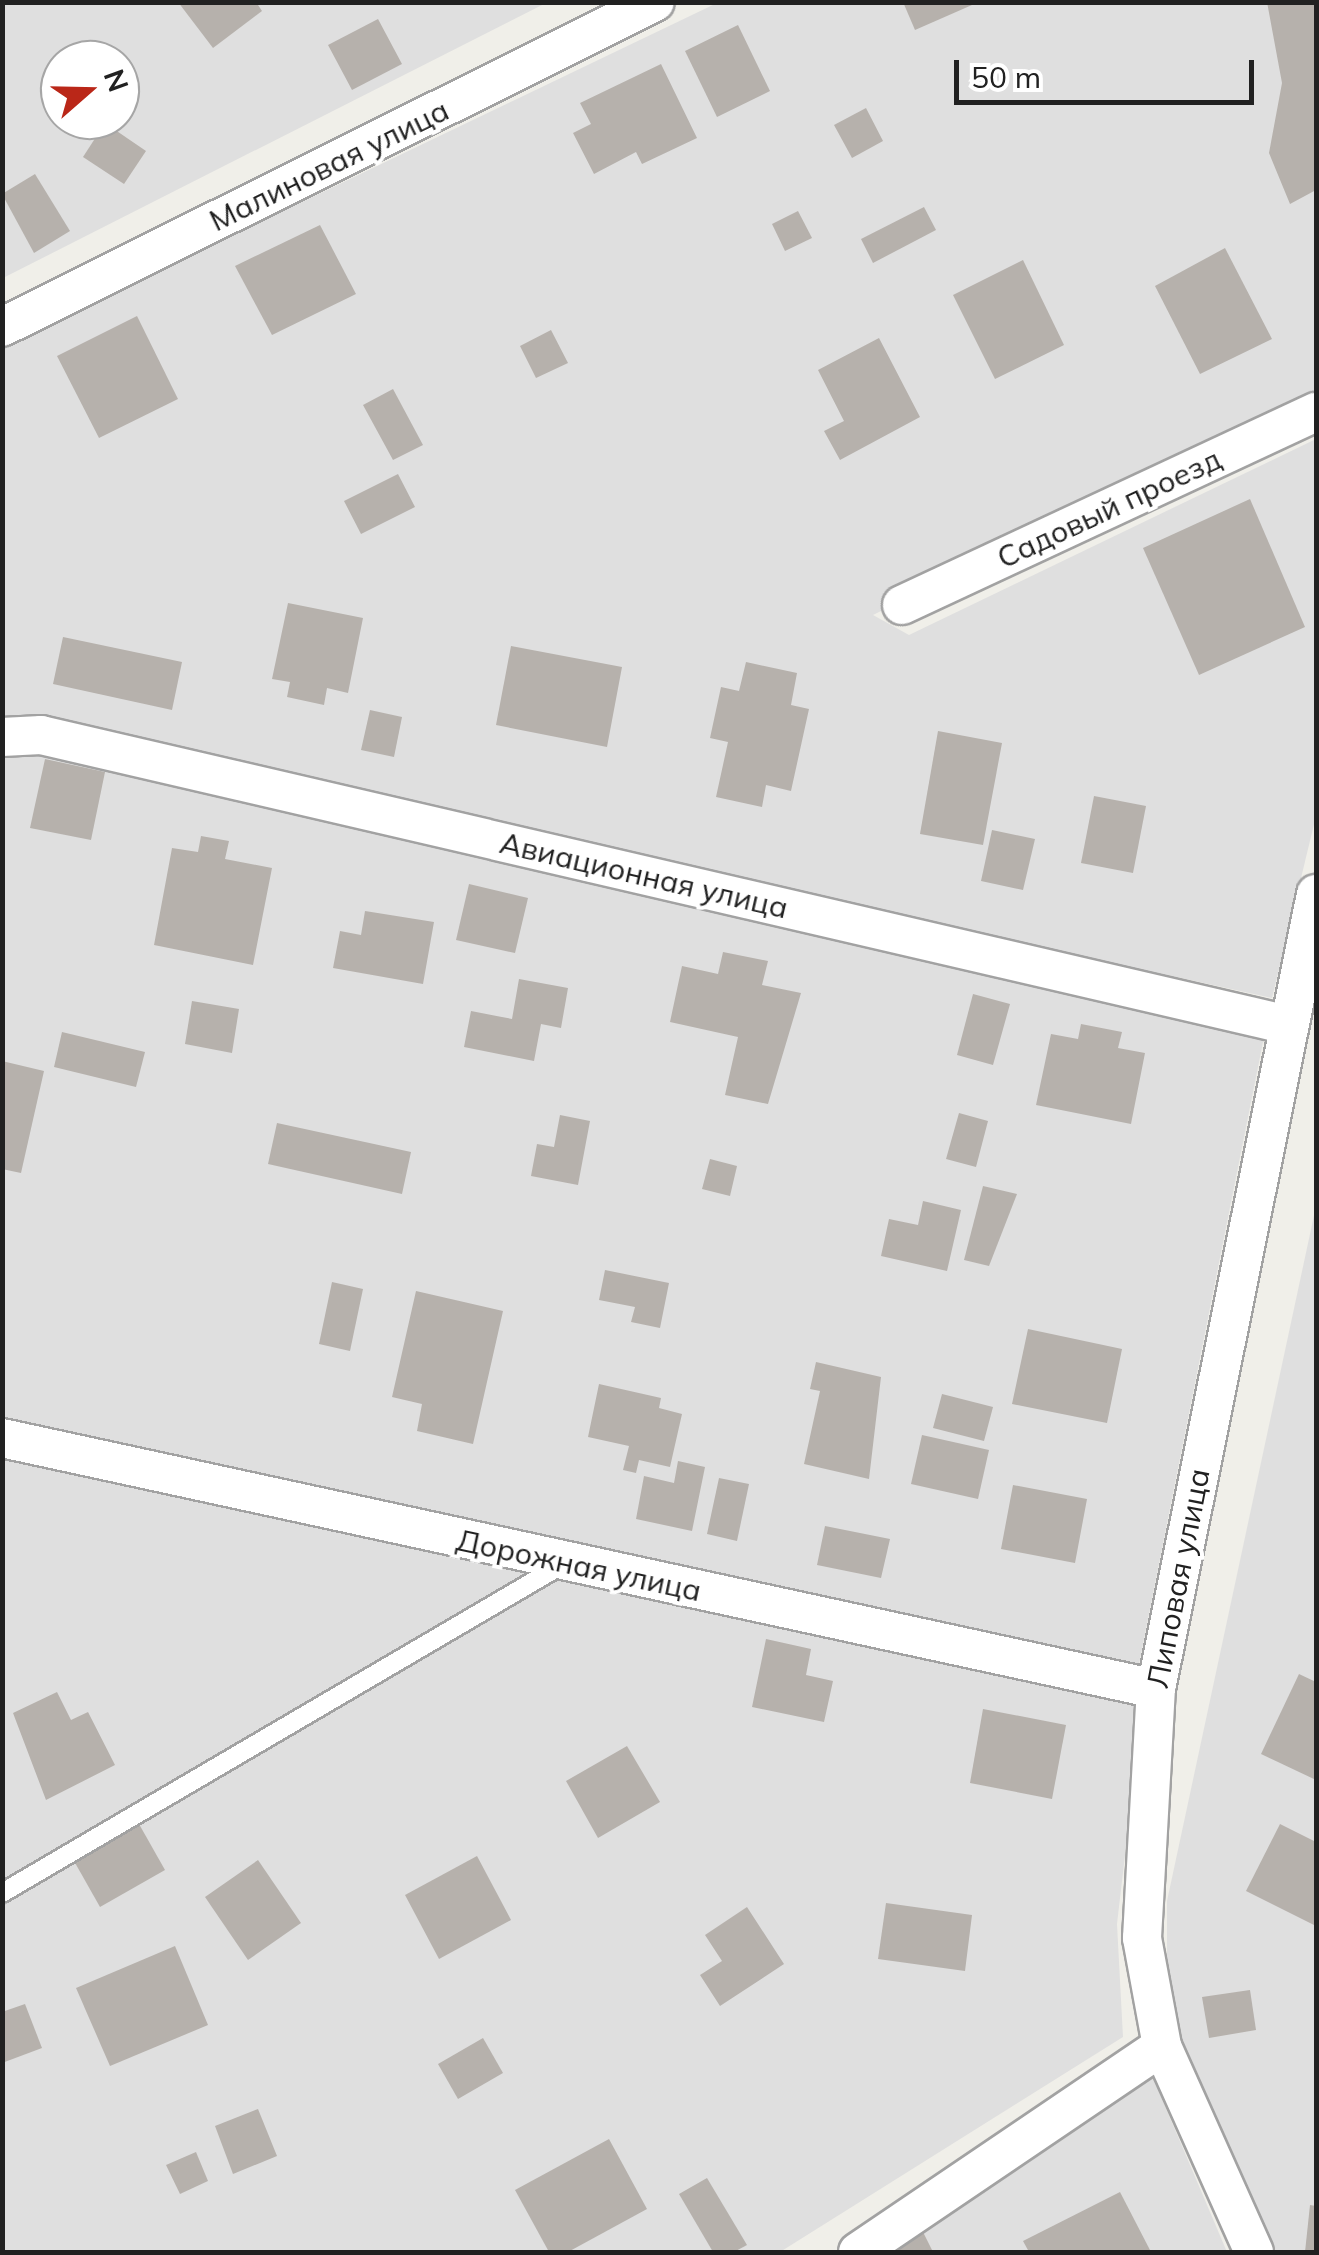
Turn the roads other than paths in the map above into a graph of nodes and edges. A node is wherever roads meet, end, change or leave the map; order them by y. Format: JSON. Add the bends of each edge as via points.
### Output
{"nodes":[{"id":1,"x":655,"y":2,"type":"edge"},
{"id":2,"x":2,"y":327,"type":"edge"},
{"id":3,"x":1316,"y":412,"type":"edge"},
{"id":4,"x":902,"y":605,"type":"dead end"},
{"id":5,"x":2,"y":737,"type":"edge"},
{"id":6,"x":1316,"y":894,"type":"edge"},
{"id":7,"x":1284,"y":1024,"type":"junction"},
{"id":8,"x":2,"y":1438,"type":"edge"},
{"id":9,"x":565,"y":1562,"type":"junction"},
{"id":10,"x":1156,"y":1689,"type":"junction"},
{"id":11,"x":2,"y":1894,"type":"edge"},
{"id":12,"x":1162,"y":2046,"type":"junction"},
{"id":13,"x":858,"y":2252,"type":"edge"},
{"id":14,"x":1254,"y":2252,"type":"edge"}],
"edges":[{"from":1,"to":2,"type":"street","name":"Малиновая улица"},
{"from":3,"to":4,"type":"street","name":"Садовый проезд"},
{"from":5,"to":7,"type":"street","name":"Авиационная улица","via":[[40,735]]},
{"from":6,"to":7,"type":"street","name":"Липовая улица"},
{"from":7,"to":10,"type":"street","name":"Липовая улица"},
{"from":8,"to":9,"type":"street","name":"Дорожная улица"},
{"from":9,"to":10,"type":"street","name":"Дорожная улица"},
{"from":9,"to":11,"type":"lane"},
{"from":10,"to":12,"type":"street","name":"Липовая улица","via":[[1142,1938]]},
{"from":12,"to":13,"type":"street"},
{"from":12,"to":14,"type":"street","name":"Липовая улица"}]}
